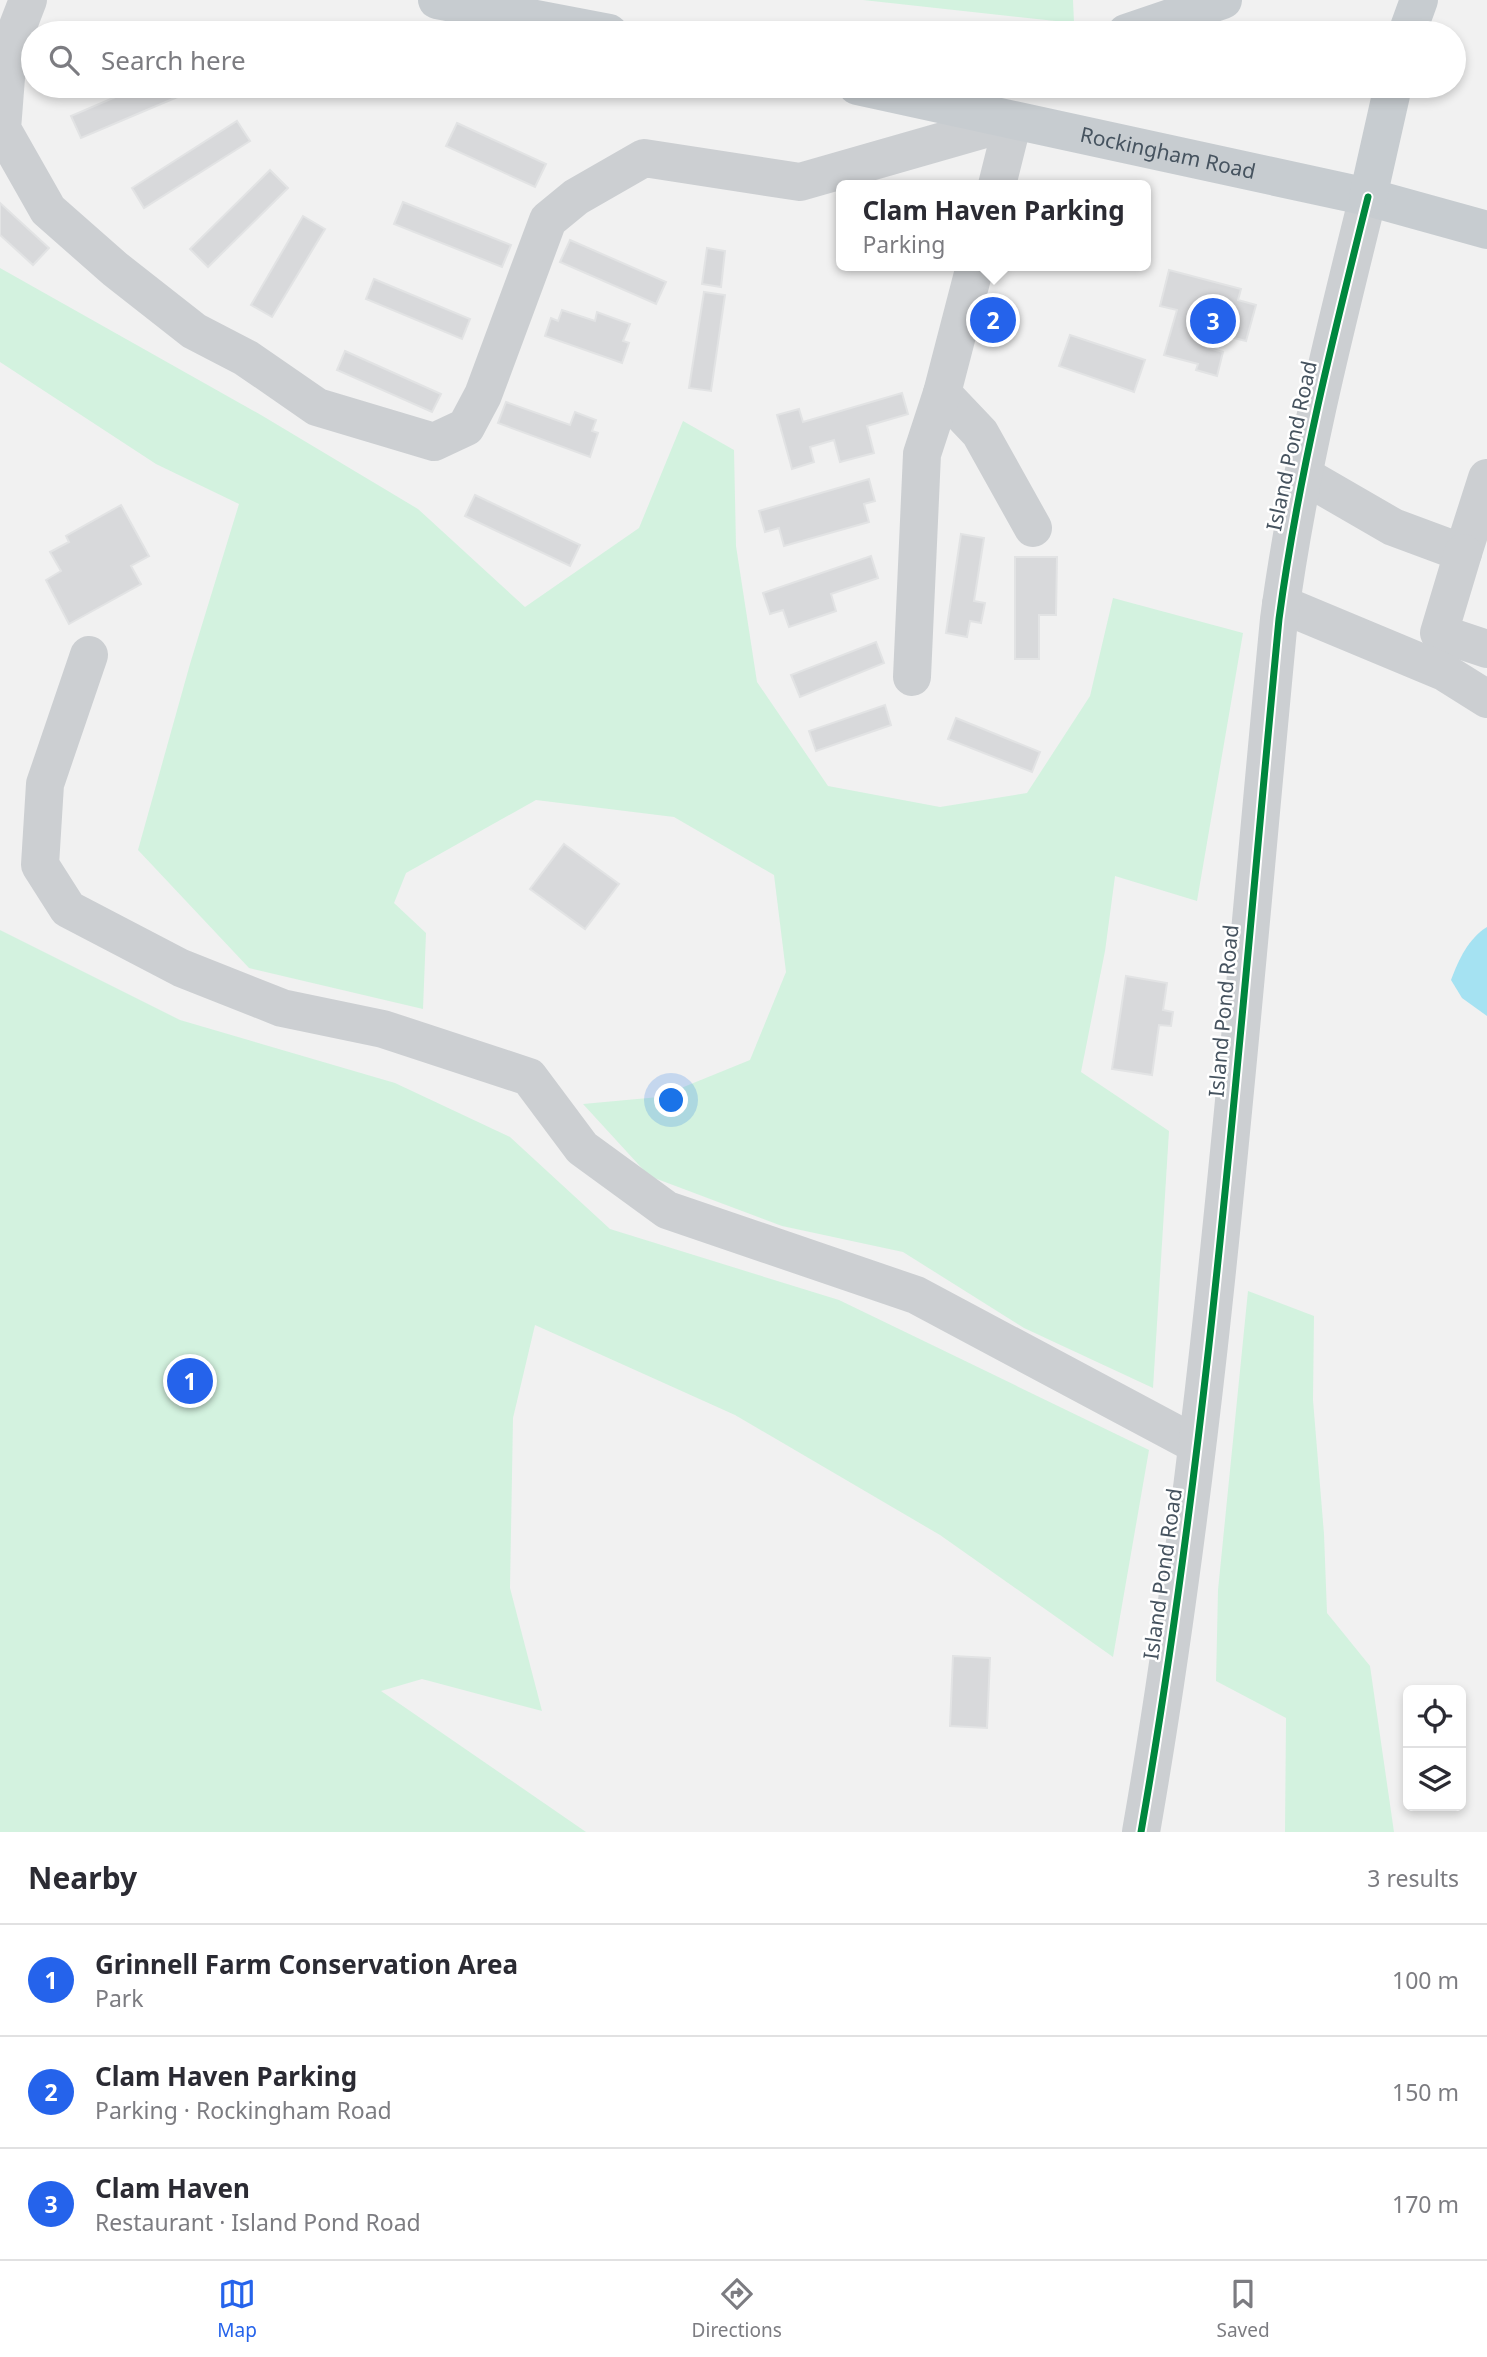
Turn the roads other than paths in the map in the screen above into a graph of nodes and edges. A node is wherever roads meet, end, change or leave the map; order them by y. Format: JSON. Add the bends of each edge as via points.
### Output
{"nodes":[{"id":1,"x":28,"y":0,"type":"edge"},
{"id":2,"x":438,"y":0,"type":"edge"},
{"id":3,"x":1223,"y":0,"type":"edge"},
{"id":4,"x":1419,"y":0,"type":"edge"},
{"id":5,"x":547,"y":21,"type":"edge"},
{"id":6,"x":1161,"y":21,"type":"edge"},
{"id":7,"x":1411,"y":21,"type":"edge"},
{"id":8,"x":910,"y":98,"type":"edge"},
{"id":9,"x":1390,"y":98,"type":"edge"},
{"id":10,"x":1013,"y":121,"type":"junction"},
{"id":11,"x":997,"y":180,"type":"edge"},
{"id":12,"x":1368,"y":197,"type":"junction"},
{"id":13,"x":1487,"y":230,"type":"edge"},
{"id":14,"x":974,"y":271,"type":"edge"},
{"id":15,"x":942,"y":393,"type":"junction"},
{"id":16,"x":1303,"y":475,"type":"junction"},
{"id":17,"x":1487,"y":478,"type":"edge"},
{"id":18,"x":1034,"y":528,"type":"dead end"},
{"id":19,"x":1463,"y":553,"type":"junction"},
{"id":20,"x":1281,"y":604,"type":"junction"},
{"id":21,"x":1487,"y":649,"type":"edge"},
{"id":22,"x":89,"y":655,"type":"dead end"},
{"id":23,"x":912,"y":677,"type":"dead end"},
{"id":24,"x":1487,"y":698,"type":"edge"},
{"id":25,"x":1197,"y":1446,"type":"junction"},
{"id":26,"x":1141,"y":1832,"type":"edge"}],
"edges":[{"from":1,"to":10,"type":"street","via":[[8,52],[2,129],[48,210],[194,331],[246,358],[317,407],[435,442],[466,427],[483,395],[548,220],[576,197],[644,158],[800,182]]},
{"from":2,"to":5,"type":"main road"},
{"from":3,"to":6,"type":"main road"},
{"from":4,"to":7,"type":"main road"},
{"from":8,"to":10,"type":"main road","name":"Rockingham Road"},
{"from":9,"to":12,"type":"main road"},
{"from":10,"to":11,"type":"street"},
{"from":10,"to":12,"type":"main road","name":"Rockingham Road"},
{"from":12,"to":13,"type":"main road","name":"Rockingham Road"},
{"from":12,"to":16,"type":"street","name":"Island Pond Road"},
{"from":14,"to":15,"type":"street"},
{"from":15,"to":18,"type":"street","via":[[980,433]]},
{"from":15,"to":23,"type":"street","via":[[922,454]]},
{"from":16,"to":19,"type":"street","via":[[1393,527]]},
{"from":16,"to":20,"type":"street","name":"Island Pond Road"},
{"from":17,"to":19,"type":"street"},
{"from":19,"to":21,"type":"street","via":[[1439,633]]},
{"from":20,"to":24,"type":"street","via":[[1444,672]]},
{"from":20,"to":25,"type":"street","name":"Island Pond Road"},
{"from":22,"to":25,"type":"street","via":[[45,784],[40,865],[68,909],[181,968],[282,1008],[383,1029],[529,1077],[582,1148],[667,1210],[916,1295]]},
{"from":25,"to":26,"type":"street","name":"Island Pond Road","via":[[1177,1610]]}]}
